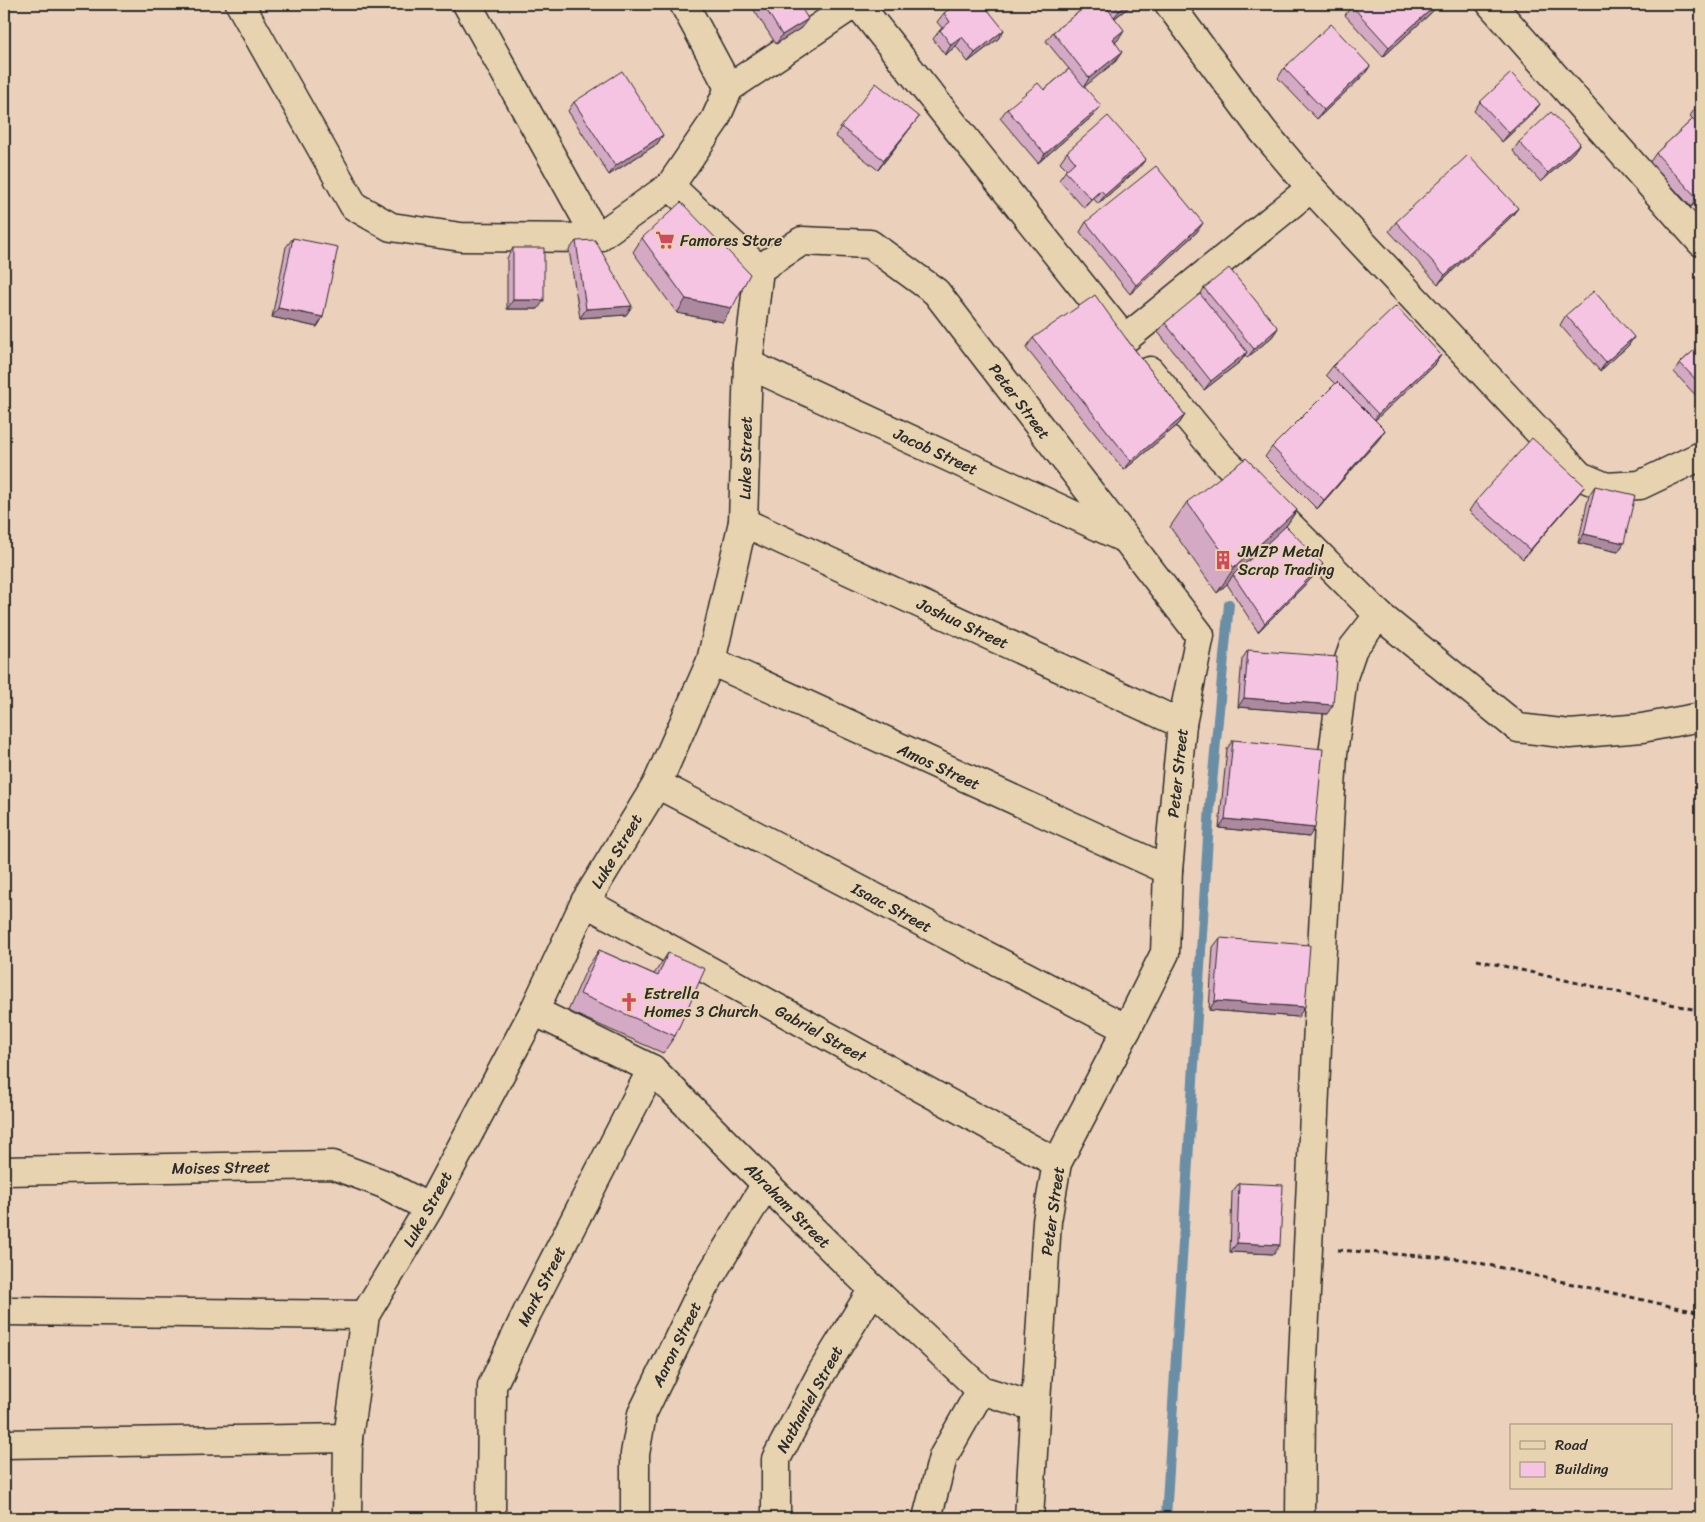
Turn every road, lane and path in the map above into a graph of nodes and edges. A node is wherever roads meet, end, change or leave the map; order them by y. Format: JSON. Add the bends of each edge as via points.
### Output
{"nodes":[{"id":1,"x":240,"y":4,"type":"edge"},
{"id":2,"x":467,"y":4,"type":"edge"},
{"id":3,"x":684,"y":4,"type":"edge"},
{"id":4,"x":854,"y":4,"type":"edge"},
{"id":5,"x":858,"y":4,"type":"edge"},
{"id":6,"x":1169,"y":4,"type":"edge"},
{"id":7,"x":1491,"y":4,"type":"edge"},
{"id":8,"x":729,"y":88,"type":"junction"},
{"id":9,"x":670,"y":186,"type":"junction"},
{"id":10,"x":1311,"y":188,"type":"junction"},
{"id":11,"x":597,"y":238,"type":"junction"},
{"id":12,"x":1701,"y":242,"type":"edge"},
{"id":13,"x":759,"y":269,"type":"junction"},
{"id":14,"x":1125,"y":339,"type":"junction"},
{"id":15,"x":748,"y":364,"type":"junction"},
{"id":16,"x":1701,"y":456,"type":"edge"},
{"id":17,"x":744,"y":522,"type":"junction"},
{"id":18,"x":1125,"y":539,"type":"junction"},
{"id":19,"x":1379,"y":615,"type":"junction"},
{"id":20,"x":711,"y":661,"type":"junction"},
{"id":21,"x":1701,"y":717,"type":"edge"},
{"id":22,"x":1182,"y":724,"type":"junction"},
{"id":23,"x":657,"y":784,"type":"junction"},
{"id":24,"x":1168,"y":870,"type":"junction"},
{"id":25,"x":585,"y":902,"type":"junction"},
{"id":26,"x":1477,"y":960,"type":"dead end"},
{"id":27,"x":534,"y":1011,"type":"junction"},
{"id":28,"x":1701,"y":1011,"type":"edge"},
{"id":29,"x":1127,"y":1030,"type":"junction"},
{"id":30,"x":652,"y":1069,"type":"junction"},
{"id":31,"x":1057,"y":1163,"type":"junction"},
{"id":32,"x":4,"y":1171,"type":"edge"},
{"id":33,"x":766,"y":1184,"type":"junction"},
{"id":34,"x":429,"y":1208,"type":"junction"},
{"id":35,"x":1308,"y":1247,"type":"junction"},
{"id":36,"x":873,"y":1289,"type":"junction"},
{"id":37,"x":4,"y":1311,"type":"edge"},
{"id":38,"x":1701,"y":1313,"type":"edge"},
{"id":39,"x":366,"y":1314,"type":"junction"},
{"id":40,"x":981,"y":1390,"type":"junction"},
{"id":41,"x":1035,"y":1406,"type":"junction"},
{"id":42,"x":348,"y":1438,"type":"junction"},
{"id":43,"x":4,"y":1444,"type":"edge"},
{"id":44,"x":347,"y":1518,"type":"edge"},
{"id":45,"x":491,"y":1518,"type":"edge"},
{"id":46,"x":635,"y":1518,"type":"edge"},
{"id":47,"x":776,"y":1518,"type":"edge"},
{"id":48,"x":927,"y":1518,"type":"edge"},
{"id":49,"x":1029,"y":1518,"type":"edge"},
{"id":50,"x":1300,"y":1518,"type":"edge"}],
"edges":[{"from":1,"to":11,"type":"street","via":[[354,206],[391,227],[461,237]]},
{"from":2,"to":11,"type":"street"},
{"from":3,"to":8,"type":"street"},
{"from":4,"to":8,"type":"street"},
{"from":5,"to":14,"type":"street"},
{"from":6,"to":10,"type":"street","via":[[1263,131]]},
{"from":7,"to":12,"type":"street"},
{"from":8,"to":9,"type":"street","via":[[715,120]]},
{"from":9,"to":11,"type":"street"},
{"from":9,"to":13,"type":"street"},
{"from":10,"to":14,"type":"street"},
{"from":10,"to":16,"type":"street","via":[[1580,476],[1606,487],[1640,485]]},
{"from":13,"to":15,"type":"street","name":"Luke Street"},
{"from":13,"to":18,"type":"street","name":"Peter Street","via":[[802,241],[870,244],[936,292]]},
{"from":14,"to":19,"type":"street","via":[[1220,457]]},
{"from":15,"to":17,"type":"street","name":"Luke Street"},
{"from":15,"to":18,"type":"street","name":"Jacob Street"},
{"from":17,"to":20,"type":"street","name":"Luke Street"},
{"from":17,"to":22,"type":"street","name":"Joshua Street"},
{"from":18,"to":22,"type":"street","name":"Peter Street","via":[[1200,635]]},
{"from":19,"to":21,"type":"street","via":[[1518,728],[1570,734],[1642,728]]},
{"from":19,"to":35,"type":"street","via":[[1353,648],[1343,677],[1334,754]]},
{"from":20,"to":23,"type":"street","name":"Luke Street"},
{"from":20,"to":24,"type":"street","name":"Amos Street"},
{"from":22,"to":24,"type":"street","name":"Peter Street"},
{"from":23,"to":25,"type":"street","name":"Luke Street"},
{"from":23,"to":29,"type":"street","name":"Isaac Street"},
{"from":24,"to":29,"type":"street","name":"Peter Street","via":[[1165,953]]},
{"from":25,"to":27,"type":"street","name":"Luke Street"},
{"from":25,"to":31,"type":"street","name":"Gabriel Street"},
{"from":26,"to":28,"type":"path"},
{"from":27,"to":30,"type":"street","name":"Abraham Street"},
{"from":27,"to":34,"type":"street","name":"Luke Street"},
{"from":29,"to":31,"type":"street","name":"Peter Street"},
{"from":30,"to":33,"type":"street","name":"Abraham Street"},
{"from":30,"to":45,"type":"street","name":"Mark Street","via":[[526,1313],[492,1386]]},
{"from":31,"to":41,"type":"street","name":"Peter Street","via":[[1047,1221]]},
{"from":32,"to":34,"type":"street","name":"Moises Street","via":[[333,1165],[384,1184]]},
{"from":33,"to":36,"type":"street","name":"Abraham Street"},
{"from":33,"to":46,"type":"street","name":"Aaron Street","via":[[703,1288],[642,1414],[635,1454]]},
{"from":34,"to":39,"type":"street","name":"Luke Street"},
{"from":35,"to":38,"type":"path","via":[[1462,1259]]},
{"from":35,"to":50,"type":"street"},
{"from":36,"to":40,"type":"street","name":"Abraham Street"},
{"from":36,"to":47,"type":"street","name":"Nathaniel Street","via":[[822,1372],[776,1459]]},
{"from":37,"to":39,"type":"street"},
{"from":39,"to":42,"type":"street","name":"Luke Street"},
{"from":40,"to":41,"type":"street","name":"Abraham Street"},
{"from":40,"to":48,"type":"street","via":[[943,1457]]},
{"from":41,"to":49,"type":"street","name":"Peter Street"},
{"from":42,"to":43,"type":"street"},
{"from":42,"to":44,"type":"street","name":"Luke Street"}]}
